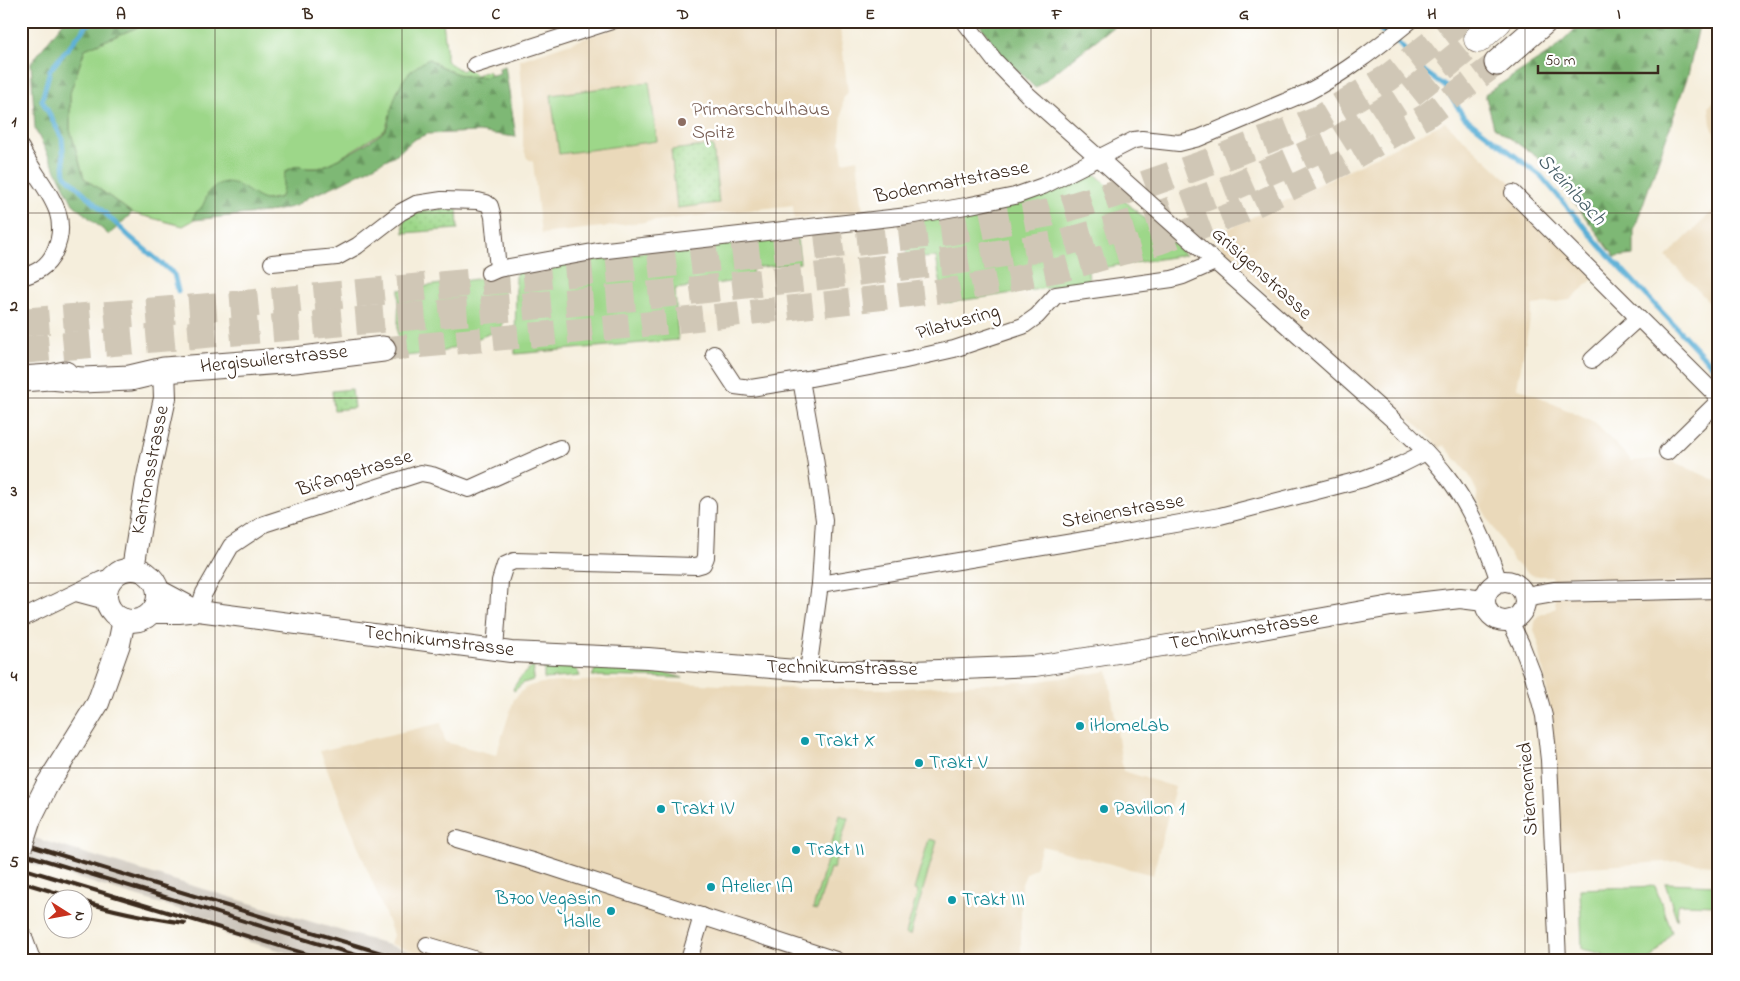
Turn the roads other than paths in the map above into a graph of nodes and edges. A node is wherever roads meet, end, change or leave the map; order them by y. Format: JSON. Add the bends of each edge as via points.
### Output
{"nodes":[{"id":1,"x":612,"y":21,"type":"edge"},
{"id":2,"x":964,"y":21,"type":"edge"},
{"id":3,"x":1410,"y":21,"type":"edge"},
{"id":4,"x":1498,"y":21,"type":"edge"},
{"id":5,"x":1545,"y":21,"type":"edge"},
{"id":6,"x":1478,"y":39,"type":"tunnel mouth"},
{"id":7,"x":1498,"y":63,"type":"tunnel mouth"},
{"id":8,"x":475,"y":65,"type":"dead end"},
{"id":9,"x":21,"y":148,"type":"edge"},
{"id":10,"x":1099,"y":158,"type":"junction"},
{"id":11,"x":1513,"y":193,"type":"dead end"},
{"id":12,"x":1215,"y":262,"type":"junction"},
{"id":13,"x":272,"y":263,"type":"dead end"},
{"id":14,"x":21,"y":277,"type":"edge"},
{"id":15,"x":1638,"y":318,"type":"junction"},
{"id":16,"x":383,"y":349,"type":"tunnel mouth"},
{"id":17,"x":714,"y":354,"type":"dead end"},
{"id":18,"x":1592,"y":360,"type":"dead end"},
{"id":19,"x":164,"y":370,"type":"junction"},
{"id":20,"x":21,"y":379,"type":"edge"},
{"id":21,"x":801,"y":380,"type":"junction"},
{"id":22,"x":1719,"y":400,"type":"edge"},
{"id":23,"x":560,"y":448,"type":"dead end"},
{"id":24,"x":1426,"y":452,"type":"junction"},
{"id":25,"x":1667,"y":452,"type":"dead end"},
{"id":26,"x":708,"y":505,"type":"dead end"},
{"id":27,"x":133,"y":569,"type":"junction"},
{"id":28,"x":112,"y":577,"type":"junction"},
{"id":29,"x":1499,"y":582,"type":"junction"},
{"id":30,"x":820,"y":584,"type":"junction"},
{"id":31,"x":1719,"y":588,"type":"edge"},
{"id":32,"x":157,"y":589,"type":"junction"},
{"id":33,"x":76,"y":593,"type":"junction"},
{"id":34,"x":1525,"y":597,"type":"junction"},
{"id":35,"x":106,"y":601,"type":"junction"},
{"id":36,"x":1484,"y":601,"type":"junction"},
{"id":37,"x":198,"y":611,"type":"junction"},
{"id":38,"x":150,"y":613,"type":"junction"},
{"id":39,"x":21,"y":619,"type":"edge"},
{"id":40,"x":124,"y":620,"type":"junction"},
{"id":41,"x":1510,"y":621,"type":"junction"},
{"id":42,"x":495,"y":650,"type":"junction"},
{"id":43,"x":808,"y":671,"type":"junction"},
{"id":44,"x":457,"y":839,"type":"dead end"},
{"id":45,"x":21,"y":846,"type":"edge"},
{"id":46,"x":702,"y":916,"type":"junction"},
{"id":47,"x":21,"y":938,"type":"edge"},
{"id":48,"x":427,"y":945,"type":"dead end"},
{"id":49,"x":29,"y":960,"type":"edge"},
{"id":50,"x":477,"y":960,"type":"edge"},
{"id":51,"x":688,"y":960,"type":"edge"},
{"id":52,"x":836,"y":960,"type":"edge"},
{"id":53,"x":1558,"y":960,"type":"edge"}],
"edges":[{"from":1,"to":8,"type":"street"},
{"from":2,"to":10,"type":"street","name":"Grisigenstrasse","via":[[1012,80]]},
{"from":3,"to":10,"type":"street","name":"Bodenmattstrasse","via":[[1308,92],[1187,142],[1134,140]]},
{"from":4,"to":6,"type":"highway"},
{"from":5,"to":7,"type":"main road"},
{"from":9,"to":14,"type":"street","via":[[56,204],[62,229],[53,256],[43,267]]},
{"from":10,"to":12,"type":"street","name":"Grisigenstrasse"},
{"from":10,"to":13,"type":"street","name":"Bodenmattstrasse","via":[[1015,196],[937,211],[598,251],[494,271],[490,206],[478,201],[442,200],[416,204],[401,212],[357,246],[336,257]]},
{"from":11,"to":15,"type":"street"},
{"from":12,"to":21,"type":"street","name":"Pilatusring","via":[[1172,279],[1056,295],[1023,326],[901,361]]},
{"from":12,"to":24,"type":"street","name":"Grisigenstrasse"},
{"from":15,"to":18,"type":"street"},
{"from":15,"to":22,"type":"street"},
{"from":16,"to":19,"type":"main road","name":"Hergiswilerstrasse","via":[[295,360]]},
{"from":17,"to":21,"type":"street","name":"Pilatusring","via":[[735,386],[751,388]]},
{"from":19,"to":20,"type":"main road","name":"Hergiswilerstrasse","via":[[130,378]]},
{"from":19,"to":27,"type":"main road","name":"Kantonsstrasse","via":[[165,398]]},
{"from":21,"to":30,"type":"street","via":[[824,520]]},
{"from":22,"to":25,"type":"street"},
{"from":23,"to":37,"type":"street","name":"Bifangstrasse","via":[[469,489],[421,473],[264,524],[231,546],[204,593]]},
{"from":24,"to":29,"type":"street","name":"Grisigenstrasse","via":[[1464,503],[1490,554]]},
{"from":24,"to":30,"type":"street","name":"Steinenstrasse","via":[[1363,479],[1220,516]]},
{"from":26,"to":42,"type":"street","via":[[703,564],[514,561],[505,565],[500,581]]},
{"from":27,"to":28,"type":"main road","via":[[118,572]]},
{"from":27,"to":32,"type":"main road","via":[[150,576]]},
{"from":28,"to":33,"type":"street"},
{"from":28,"to":35,"type":"main road","via":[[106,589]]},
{"from":29,"to":34,"type":"street","via":[[1512,582]]},
{"from":29,"to":36,"type":"street","via":[[1488,589]]},
{"from":30,"to":43,"type":"street"},
{"from":31,"to":34,"type":"street","via":[[1554,592]]},
{"from":32,"to":37,"type":"street","name":"Technikumstrasse"},
{"from":32,"to":38,"type":"main road","via":[[157,601]]},
{"from":33,"to":35,"type":"street"},
{"from":33,"to":39,"type":"street"},
{"from":34,"to":41,"type":"street","via":[[1524,609]]},
{"from":35,"to":40,"type":"main road","via":[[116,616]]},
{"from":36,"to":41,"type":"street","via":[[1492,618]]},
{"from":36,"to":43,"type":"street","name":"Technikumstrasse","via":[[1460,598],[1391,606],[1035,666]]},
{"from":37,"to":38,"type":"street","name":"Technikumstrasse"},
{"from":37,"to":42,"type":"street","name":"Technikumstrasse"},
{"from":38,"to":40,"type":"main road","via":[[138,620]]},
{"from":40,"to":45,"type":"main road","bridge":true,"via":[[98,703],[47,785]]},
{"from":41,"to":53,"type":"street","name":"Sternenried","via":[[1533,674],[1544,716]]},
{"from":42,"to":43,"type":"street","name":"Technikumstrasse","via":[[657,658]]},
{"from":44,"to":46,"type":"street"},
{"from":46,"to":51,"type":"street"},
{"from":46,"to":52,"type":"street"},
{"from":47,"to":49,"type":"main road"},
{"from":48,"to":50,"type":"street"}]}
